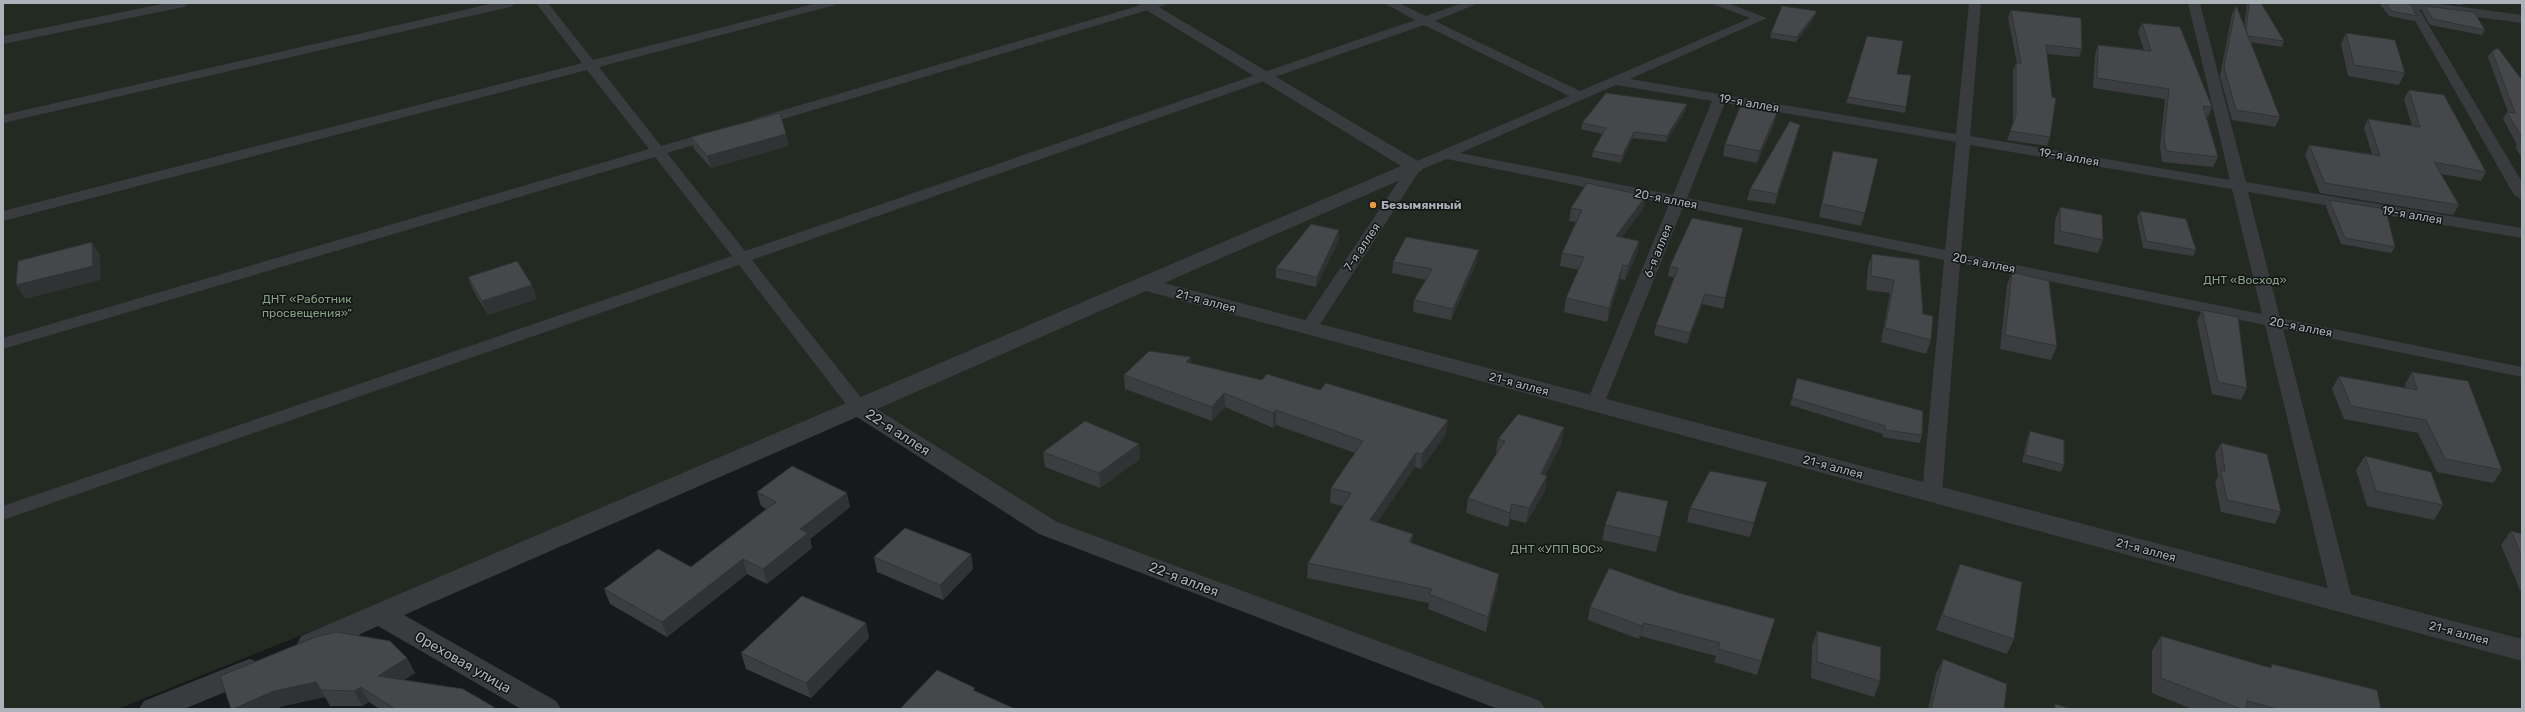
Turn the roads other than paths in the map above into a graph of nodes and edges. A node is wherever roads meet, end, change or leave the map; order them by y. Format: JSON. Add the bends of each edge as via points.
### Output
{"nodes":[{"id":1,"x":184,"y":3,"type":"edge"},
{"id":2,"x":510,"y":3,"type":"edge"},
{"id":3,"x":542,"y":3,"type":"edge"},
{"id":4,"x":831,"y":3,"type":"edge"},
{"id":5,"x":1390,"y":3,"type":"edge"},
{"id":6,"x":1473,"y":3,"type":"edge"},
{"id":7,"x":1716,"y":3,"type":"edge"},
{"id":8,"x":1766,"y":3,"type":"edge"},
{"id":9,"x":1975,"y":3,"type":"edge"},
{"id":10,"x":2194,"y":3,"type":"edge"},
{"id":11,"x":2407,"y":3,"type":"edge"},
{"id":12,"x":1151,"y":4,"type":"edge"},
{"id":13,"x":1761,"y":18,"type":"junction"},
{"id":14,"x":2522,"y":19,"type":"edge"},
{"id":15,"x":1425,"y":20,"type":"junction"},
{"id":16,"x":3,"y":40,"type":"edge"},
{"id":17,"x":590,"y":65,"type":"junction"},
{"id":18,"x":1267,"y":77,"type":"junction"},
{"id":19,"x":1616,"y":81,"type":"junction"},
{"id":20,"x":1580,"y":96,"type":"junction"},
{"id":21,"x":1720,"y":98,"type":"junction"},
{"id":22,"x":3,"y":119,"type":"edge"},
{"id":23,"x":742,"y":126,"type":"edge"},
{"id":24,"x":727,"y":131,"type":"edge"},
{"id":25,"x":1961,"y":139,"type":"junction"},
{"id":26,"x":658,"y":151,"type":"junction"},
{"id":27,"x":1445,"y":154,"type":"junction"},
{"id":28,"x":1415,"y":167,"type":"junction"},
{"id":29,"x":2241,"y":186,"type":"junction"},
{"id":30,"x":2522,"y":195,"type":"edge"},
{"id":31,"x":1678,"y":201,"type":"junction"},
{"id":32,"x":3,"y":216,"type":"edge"},
{"id":33,"x":2522,"y":233,"type":"edge"},
{"id":34,"x":1954,"y":257,"type":"junction"},
{"id":35,"x":742,"y":258,"type":"junction"},
{"id":36,"x":1143,"y":284,"type":"junction"},
{"id":37,"x":2274,"y":322,"type":"junction"},
{"id":38,"x":1309,"y":328,"type":"junction"},
{"id":39,"x":3,"y":344,"type":"edge"},
{"id":40,"x":2522,"y":372,"type":"edge"},
{"id":41,"x":1595,"y":404,"type":"junction"},
{"id":42,"x":860,"y":408,"type":"junction"},
{"id":43,"x":1932,"y":494,"type":"junction"},
{"id":44,"x":3,"y":513,"type":"edge"},
{"id":45,"x":2342,"y":602,"type":"junction"},
{"id":46,"x":381,"y":615,"type":"junction"},
{"id":47,"x":2522,"y":650,"type":"edge"},
{"id":48,"x":154,"y":709,"type":"edge"},
{"id":49,"x":546,"y":709,"type":"edge"},
{"id":50,"x":1530,"y":709,"type":"edge"}],
"edges":[{"from":1,"to":16,"type":"lane"},
{"from":2,"to":22,"type":"lane"},
{"from":3,"to":17,"type":"lane"},
{"from":4,"to":17,"type":"lane"},
{"from":5,"to":15,"type":"lane"},
{"from":6,"to":15,"type":"lane"},
{"from":7,"to":13,"type":"lane"},
{"from":8,"to":13,"type":"lane"},
{"from":9,"to":25,"type":"lane"},
{"from":10,"to":29,"type":"lane"},
{"from":11,"to":14,"type":"street"},
{"from":11,"to":30,"type":"lane"},
{"from":12,"to":18,"type":"street"},
{"from":12,"to":23,"type":"lane"},
{"from":13,"to":19,"type":"lane"},
{"from":15,"to":18,"type":"lane"},
{"from":15,"to":20,"type":"lane"},
{"from":17,"to":26,"type":"lane"},
{"from":17,"to":32,"type":"lane"},
{"from":18,"to":28,"type":"street"},
{"from":18,"to":35,"type":"lane"},
{"from":19,"to":20,"type":"lane"},
{"from":19,"to":21,"type":"lane","name":"19-я аллея"},
{"from":20,"to":27,"type":"lane"},
{"from":21,"to":25,"type":"lane","name":"19-я аллея"},
{"from":21,"to":31,"type":"lane","name":"6-я аллея"},
{"from":24,"to":26,"type":"lane"},
{"from":25,"to":29,"type":"lane","name":"19-я аллея"},
{"from":25,"to":34,"type":"lane"},
{"from":26,"to":35,"type":"lane"},
{"from":26,"to":39,"type":"lane"},
{"from":27,"to":28,"type":"lane"},
{"from":27,"to":31,"type":"lane","name":"20-я аллея"},
{"from":28,"to":36,"type":"street"},
{"from":28,"to":38,"type":"lane","name":"7-я аллея"},
{"from":29,"to":33,"type":"lane","name":"19-я аллея"},
{"from":29,"to":37,"type":"lane"},
{"from":31,"to":34,"type":"lane","name":"20-я аллея"},
{"from":31,"to":41,"type":"lane","name":"6-я аллея"},
{"from":34,"to":37,"type":"lane","name":"20-я аллея"},
{"from":34,"to":43,"type":"lane"},
{"from":35,"to":42,"type":"lane"},
{"from":35,"to":44,"type":"lane"},
{"from":36,"to":38,"type":"street","name":"21-я аллея"},
{"from":36,"to":42,"type":"street"},
{"from":37,"to":40,"type":"lane","name":"20-я аллея"},
{"from":37,"to":45,"type":"lane"},
{"from":38,"to":41,"type":"street","name":"21-я аллея"},
{"from":41,"to":43,"type":"street","name":"21-я аллея"},
{"from":42,"to":46,"type":"street"},
{"from":42,"to":50,"type":"street","name":"22-я аллея","via":[[1048,528]]},
{"from":43,"to":45,"type":"street","name":"21-я аллея"},
{"from":45,"to":47,"type":"street","name":"21-я аллея"},
{"from":46,"to":48,"type":"street"},
{"from":46,"to":49,"type":"street","name":"Ореховая улица"}]}
